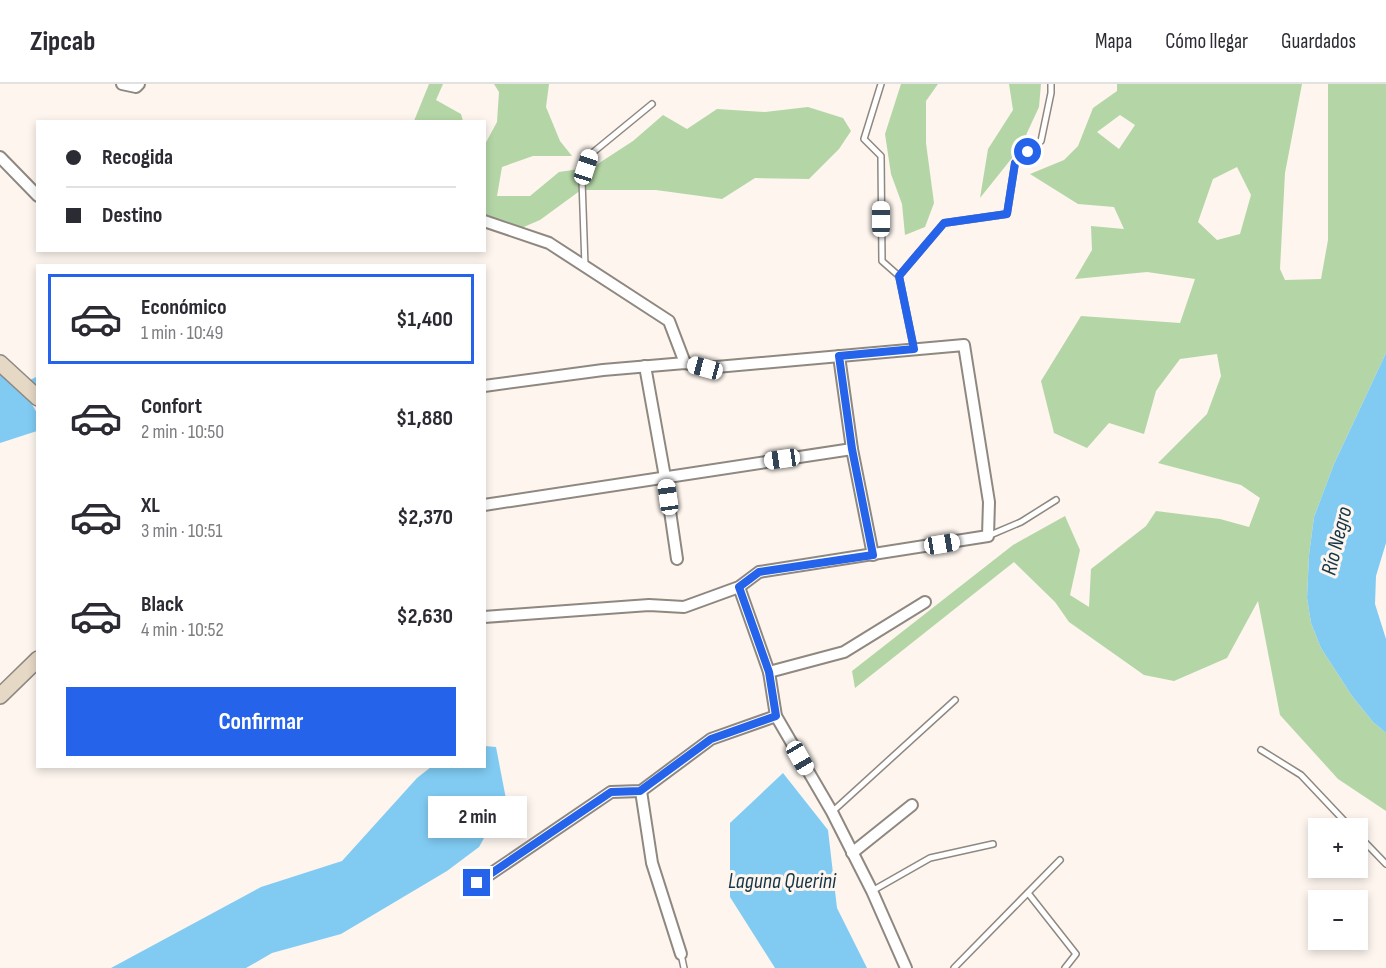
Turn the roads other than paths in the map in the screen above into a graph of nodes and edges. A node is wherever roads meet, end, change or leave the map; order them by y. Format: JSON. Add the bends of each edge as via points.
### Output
{"nodes":[{"id":1,"x":122,"y":84,"type":"edge"},
{"id":2,"x":139,"y":84,"type":"edge"},
{"id":3,"x":881,"y":84,"type":"edge"},
{"id":4,"x":1051,"y":84,"type":"edge"},
{"id":5,"x":652,"y":104,"type":"dead end"},
{"id":6,"x":0,"y":157,"type":"edge"},
{"id":7,"x":36,"y":194,"type":"edge"},
{"id":8,"x":486,"y":222,"type":"edge"},
{"id":9,"x":585,"y":266,"type":"junction"},
{"id":10,"x":899,"y":276,"type":"junction"},
{"id":11,"x":914,"y":349,"type":"junction"},
{"id":12,"x":839,"y":356,"type":"junction"},
{"id":13,"x":0,"y":363,"type":"edge"},
{"id":14,"x":685,"y":363,"type":"junction"},
{"id":15,"x":645,"y":366,"type":"junction"},
{"id":16,"x":486,"y":386,"type":"edge"},
{"id":17,"x":36,"y":396,"type":"edge"},
{"id":18,"x":852,"y":449,"type":"junction"},
{"id":19,"x":665,"y":477,"type":"junction"},
{"id":20,"x":1056,"y":500,"type":"dead end"},
{"id":21,"x":486,"y":505,"type":"edge"},
{"id":22,"x":988,"y":536,"type":"junction"},
{"id":23,"x":873,"y":555,"type":"junction"},
{"id":24,"x":677,"y":559,"type":"dead end"},
{"id":25,"x":739,"y":587,"type":"junction"},
{"id":26,"x":925,"y":602,"type":"dead end"},
{"id":27,"x":486,"y":617,"type":"edge"},
{"id":28,"x":36,"y":661,"type":"edge"},
{"id":29,"x":769,"y":672,"type":"junction"},
{"id":30,"x":0,"y":696,"type":"edge"},
{"id":31,"x":955,"y":700,"type":"dead end"},
{"id":32,"x":776,"y":716,"type":"junction"},
{"id":33,"x":1261,"y":750,"type":"dead end"},
{"id":34,"x":640,"y":791,"type":"junction"},
{"id":35,"x":912,"y":805,"type":"dead end"},
{"id":36,"x":832,"y":812,"type":"junction"},
{"id":37,"x":1342,"y":818,"type":"edge"},
{"id":38,"x":993,"y":844,"type":"dead end"},
{"id":39,"x":1368,"y":845,"type":"edge"},
{"id":40,"x":852,"y":853,"type":"junction"},
{"id":41,"x":1060,"y":861,"type":"dead end"},
{"id":42,"x":1386,"y":864,"type":"edge"},
{"id":43,"x":477,"y":883,"type":"dead end"},
{"id":44,"x":872,"y":891,"type":"junction"},
{"id":45,"x":1029,"y":892,"type":"junction"},
{"id":46,"x":681,"y":954,"type":"joint"},
{"id":47,"x":684,"y":968,"type":"edge"},
{"id":48,"x":906,"y":968,"type":"edge"},
{"id":49,"x":954,"y":968,"type":"edge"},
{"id":50,"x":1065,"y":968,"type":"edge"}],
"edges":[{"from":1,"to":2,"type":"street"},
{"from":3,"to":10,"type":"lane","via":[[864,139],[881,156],[882,261]]},
{"from":4,"to":10,"type":"lane","via":[[1041,141],[1015,163],[1007,214],[944,223]]},
{"from":5,"to":9,"type":"lane","via":[[591,154],[582,180]]},
{"from":6,"to":7,"type":"street"},
{"from":8,"to":9,"type":"street","via":[[549,243]]},
{"from":9,"to":14,"type":"street","via":[[669,321]]},
{"from":10,"to":11,"type":"lane"},
{"from":11,"to":12,"type":"street"},
{"from":11,"to":22,"type":"street","via":[[964,345],[989,502]]},
{"from":12,"to":14,"type":"street","via":[[705,368]]},
{"from":12,"to":18,"type":"street"},
{"from":13,"to":17,"type":"street"},
{"from":14,"to":15,"type":"street"},
{"from":15,"to":16,"type":"street"},
{"from":15,"to":19,"type":"street"},
{"from":18,"to":19,"type":"street"},
{"from":18,"to":23,"type":"street"},
{"from":19,"to":21,"type":"street"},
{"from":19,"to":24,"type":"street"},
{"from":20,"to":22,"type":"lane","via":[[1021,522]]},
{"from":22,"to":23,"type":"street"},
{"from":23,"to":25,"type":"street","via":[[759,572]]},
{"from":25,"to":27,"type":"street","via":[[684,607],[649,605]]},
{"from":25,"to":29,"type":"street"},
{"from":26,"to":29,"type":"street","via":[[844,652]]},
{"from":28,"to":30,"type":"street"},
{"from":29,"to":32,"type":"street"},
{"from":31,"to":36,"type":"lane"},
{"from":32,"to":34,"type":"street","via":[[711,739]]},
{"from":32,"to":36,"type":"street"},
{"from":33,"to":37,"type":"lane","via":[[1301,775]]},
{"from":34,"to":43,"type":"street","via":[[611,792]]},
{"from":34,"to":46,"type":"street","via":[[652,863]]},
{"from":35,"to":40,"type":"street"},
{"from":36,"to":40,"type":"street"},
{"from":38,"to":44,"type":"lane","via":[[930,858]]},
{"from":39,"to":42,"type":"lane"},
{"from":40,"to":44,"type":"street"},
{"from":41,"to":45,"type":"lane"},
{"from":44,"to":48,"type":"street"},
{"from":45,"to":49,"type":"lane"},
{"from":45,"to":50,"type":"lane","via":[[1076,954]]},
{"from":46,"to":47,"type":"lane"}]}
